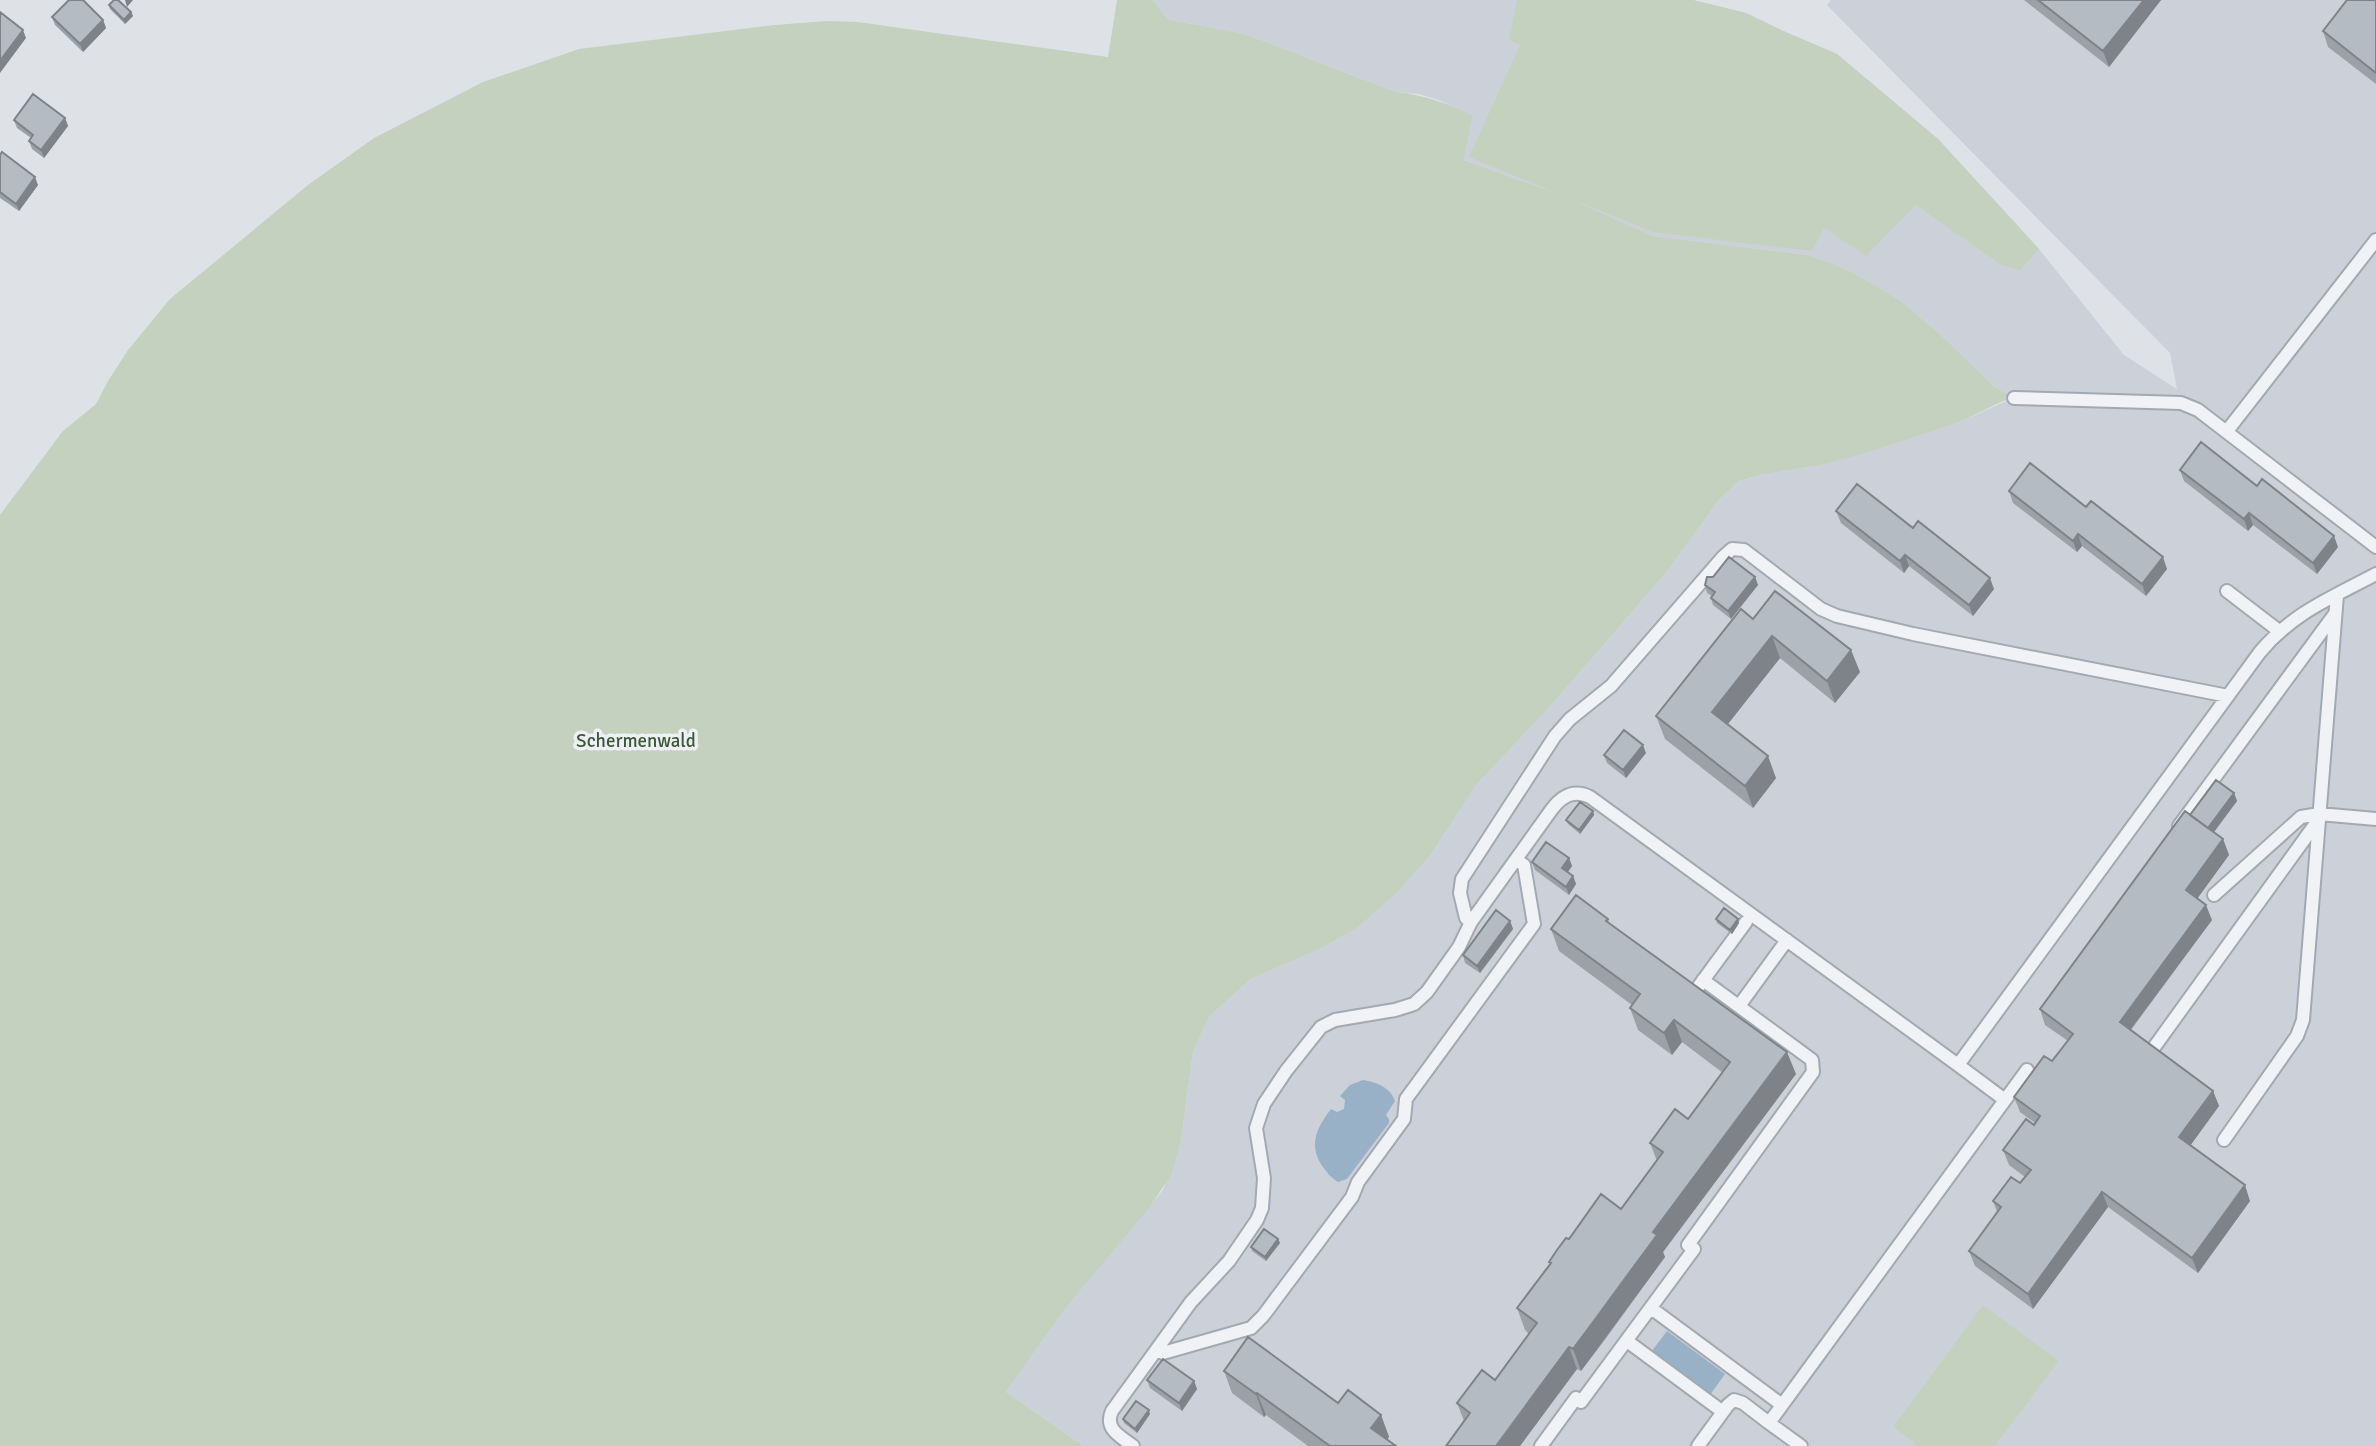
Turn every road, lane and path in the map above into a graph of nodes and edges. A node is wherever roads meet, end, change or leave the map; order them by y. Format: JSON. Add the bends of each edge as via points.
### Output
{"nodes":[{"id":1,"x":2376,"y":240,"type":"edge"},
{"id":2,"x":2014,"y":398,"type":"dead end"},
{"id":3,"x":2227,"y":431,"type":"junction"},
{"id":4,"x":2376,"y":547,"type":"edge"},
{"id":5,"x":2376,"y":574,"type":"edge"},
{"id":6,"x":2227,"y":591,"type":"dead end"},
{"id":7,"x":2337,"y":595,"type":"junction"},
{"id":8,"x":2335,"y":613,"type":"junction"},
{"id":9,"x":2279,"y":631,"type":"junction"},
{"id":10,"x":2228,"y":696,"type":"junction"},
{"id":11,"x":2319,"y":817,"type":"junction"},
{"id":12,"x":2376,"y":819,"type":"edge"},
{"id":13,"x":2172,"y":836,"type":"edge"},
{"id":14,"x":1516,"y":860,"type":"junction"},
{"id":15,"x":2214,"y":895,"type":"dead end"},
{"id":16,"x":1471,"y":922,"type":"junction"},
{"id":17,"x":1746,"y":922,"type":"dead end"},
{"id":18,"x":1787,"y":940,"type":"junction"},
{"id":19,"x":1739,"y":1006,"type":"junction"},
{"id":20,"x":2155,"y":1046,"type":"edge"},
{"id":21,"x":1958,"y":1065,"type":"junction"},
{"id":22,"x":2028,"y":1070,"type":"dead end"},
{"id":23,"x":2005,"y":1100,"type":"junction"},
{"id":24,"x":2224,"y":1140,"type":"dead end"},
{"id":25,"x":1651,"y":1308,"type":"junction"},
{"id":26,"x":1627,"y":1341,"type":"junction"},
{"id":27,"x":1157,"y":1349,"type":"junction"},
{"id":28,"x":1782,"y":1405,"type":"junction"},
{"id":29,"x":1723,"y":1412,"type":"junction"},
{"id":30,"x":1769,"y":1423,"type":"junction"},
{"id":31,"x":1133,"y":1446,"type":"edge"},
{"id":32,"x":1541,"y":1446,"type":"edge"},
{"id":33,"x":1698,"y":1446,"type":"edge"},
{"id":34,"x":1801,"y":1446,"type":"edge"}],
"edges":[{"from":1,"to":3,"type":"lane"},
{"from":2,"to":3,"type":"lane","via":[[2181,403]]},
{"from":3,"to":4,"type":"lane"},
{"from":5,"to":7,"type":"lane"},
{"from":6,"to":9,"type":"lane"},
{"from":7,"to":8,"type":"lane"},
{"from":7,"to":9,"type":"lane","via":[[2304,611]]},
{"from":8,"to":11,"type":"lane"},
{"from":8,"to":13,"type":"lane"},
{"from":9,"to":10,"type":"lane"},
{"from":10,"to":16,"type":"lane","via":[[1837,616],[1821,609],[1744,550],[1732,549],[1611,686],[1555,736],[1462,879],[1460,893]]},
{"from":10,"to":21,"type":"lane"},
{"from":11,"to":12,"type":"lane"},
{"from":11,"to":15,"type":"lane","via":[[2301,817]]},
{"from":11,"to":20,"type":"lane"},
{"from":11,"to":24,"type":"lane","via":[[2303,1020],[2297,1036]]},
{"from":14,"to":16,"type":"lane"},
{"from":14,"to":18,"type":"lane","via":[[1557,802],[1583,793]]},
{"from":14,"to":27,"type":"lane","via":[[1524,865],[1534,925],[1406,1099],[1404,1119],[1352,1197],[1251,1328],[1163,1353]]},
{"from":16,"to":27,"type":"lane","via":[[1459,947],[1414,1004],[1321,1027],[1286,1071],[1264,1104],[1256,1128],[1264,1186],[1257,1220]]},
{"from":17,"to":19,"type":"lane","via":[[1699,985]]},
{"from":18,"to":19,"type":"lane"},
{"from":18,"to":21,"type":"lane"},
{"from":19,"to":25,"type":"lane","via":[[1812,1060],[1813,1072],[1688,1245],[1694,1249]]},
{"from":21,"to":23,"type":"lane"},
{"from":22,"to":23,"type":"lane"},
{"from":23,"to":28,"type":"lane"},
{"from":25,"to":26,"type":"lane"},
{"from":25,"to":28,"type":"lane"},
{"from":26,"to":29,"type":"lane"},
{"from":26,"to":32,"type":"lane"},
{"from":27,"to":31,"type":"lane","via":[[1109,1416],[1110,1427]]},
{"from":28,"to":30,"type":"lane"},
{"from":29,"to":30,"type":"lane","via":[[1737,1400]]},
{"from":29,"to":33,"type":"lane"},
{"from":30,"to":34,"type":"lane"}]}
